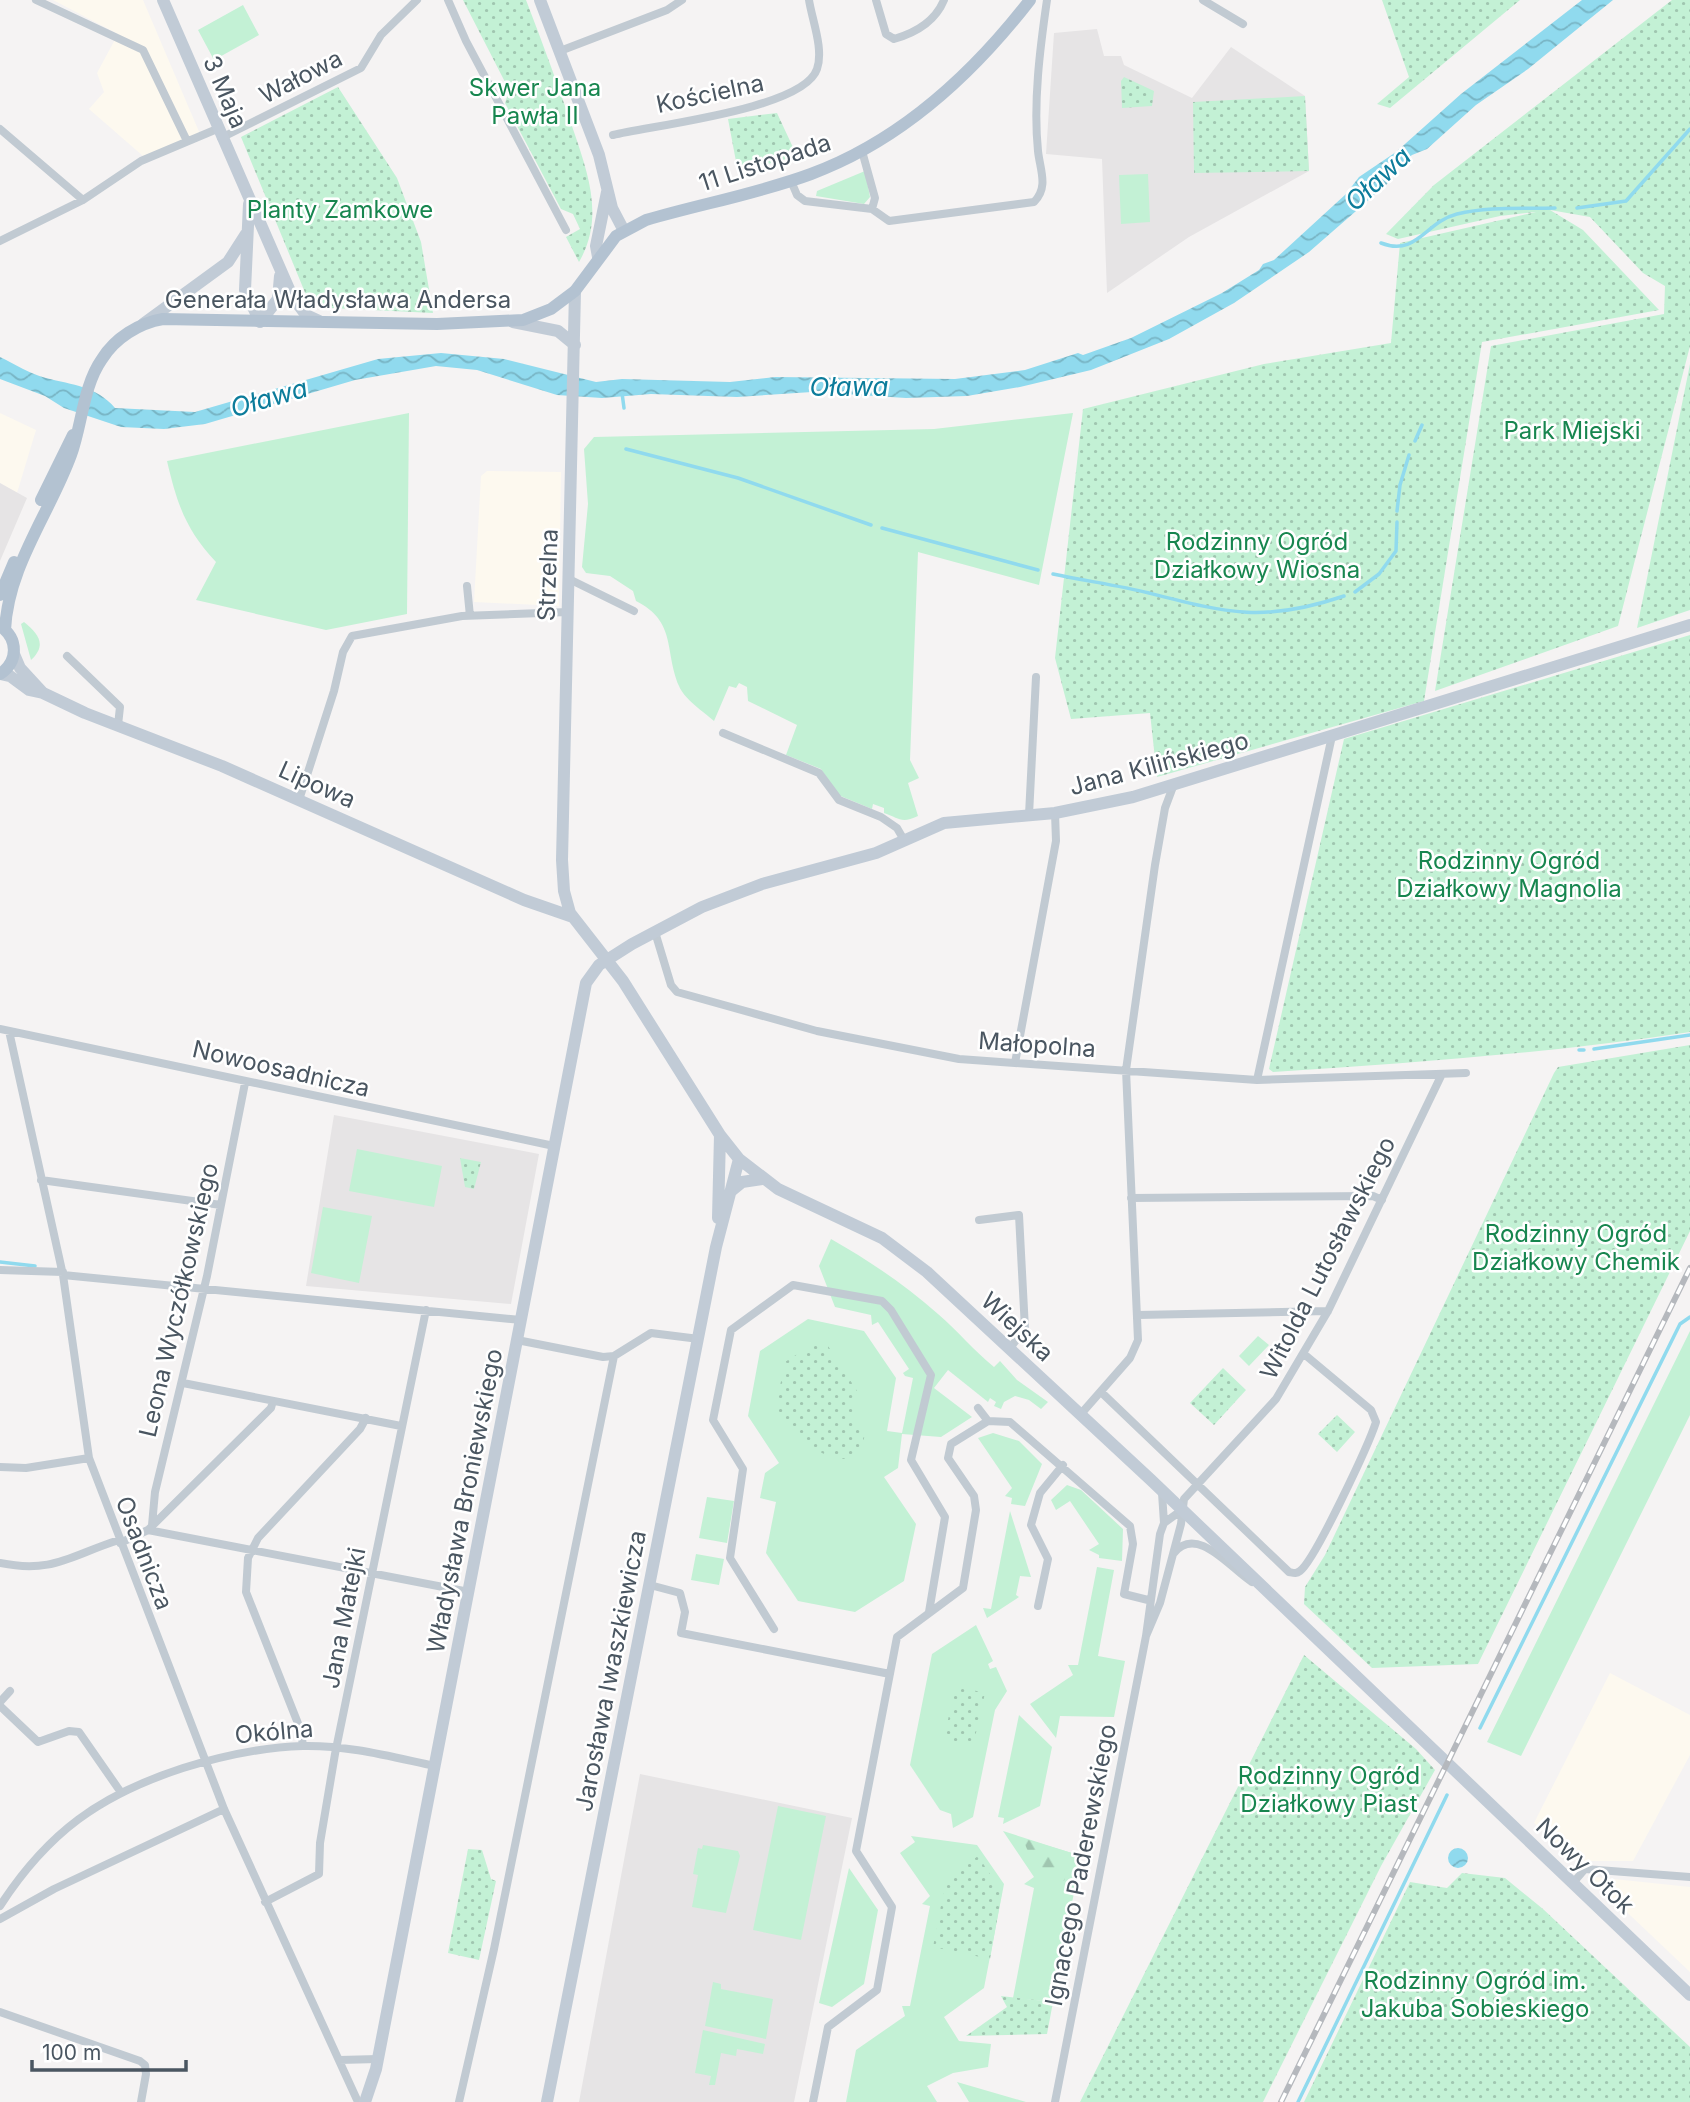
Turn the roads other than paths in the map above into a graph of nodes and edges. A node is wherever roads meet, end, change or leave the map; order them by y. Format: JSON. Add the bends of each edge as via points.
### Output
{"nodes":[{"id":1,"x":36,"y":0,"type":"edge"},
{"id":2,"x":163,"y":0,"type":"edge"},
{"id":3,"x":448,"y":0,"type":"edge"},
{"id":4,"x":540,"y":0,"type":"edge"},
{"id":5,"x":682,"y":0,"type":"edge"},
{"id":6,"x":809,"y":0,"type":"edge"},
{"id":7,"x":876,"y":0,"type":"edge"},
{"id":8,"x":944,"y":0,"type":"edge"},
{"id":9,"x":1030,"y":0,"type":"edge"},
{"id":10,"x":1047,"y":0,"type":"edge"},
{"id":11,"x":1203,"y":0,"type":"edge"},
{"id":12,"x":414,"y":3,"type":"edge"},
{"id":13,"x":1243,"y":24,"type":"dead end"},
{"id":14,"x":560,"y":51,"type":"junction"},
{"id":15,"x":0,"y":129,"type":"edge"},
{"id":16,"x":219,"y":134,"type":"junction"},
{"id":17,"x":613,"y":135,"type":"dead end"},
{"id":18,"x":187,"y":141,"type":"junction"},
{"id":19,"x":862,"y":151,"type":"junction"},
{"id":20,"x":791,"y":181,"type":"junction"},
{"id":21,"x":608,"y":188,"type":"junction"},
{"id":22,"x":249,"y":199,"type":"junction"},
{"id":23,"x":83,"y":200,"type":"junction"},
{"id":24,"x":872,"y":209,"type":"junction"},
{"id":25,"x":249,"y":223,"type":"junction"},
{"id":26,"x":623,"y":229,"type":"junction"},
{"id":27,"x":566,"y":230,"type":"dead end"},
{"id":28,"x":0,"y":241,"type":"edge"},
{"id":29,"x":598,"y":257,"type":"junction"},
{"id":30,"x":278,"y":262,"type":"junction"},
{"id":31,"x":575,"y":291,"type":"junction"},
{"id":32,"x":260,"y":322,"type":"junction"},
{"id":33,"x":513,"y":322,"type":"junction"},
{"id":34,"x":323,"y":323,"type":"junction"},
{"id":35,"x":141,"y":325,"type":"junction"},
{"id":36,"x":575,"y":347,"type":"junction"},
{"id":37,"x":76,"y":429,"type":"junction"},
{"id":38,"x":569,"y":579,"type":"junction"},
{"id":39,"x":467,"y":586,"type":"dead end"},
{"id":40,"x":0,"y":595,"type":"edge"},
{"id":41,"x":635,"y":611,"type":"dead end"},
{"id":42,"x":568,"y":612,"type":"junction"},
{"id":43,"x":466,"y":616,"type":"junction"},
{"id":44,"x":1690,"y":625,"type":"edge"},
{"id":45,"x":3,"y":628,"type":"edge"},
{"id":46,"x":14,"y":654,"type":"junction"},
{"id":47,"x":67,"y":656,"type":"dead end"},
{"id":48,"x":0,"y":674,"type":"edge"},
{"id":49,"x":1035,"y":677,"type":"dead end"},
{"id":50,"x":43,"y":693,"type":"junction"},
{"id":51,"x":118,"y":724,"type":"junction"},
{"id":52,"x":723,"y":733,"type":"dead end"},
{"id":53,"x":1332,"y":736,"type":"junction"},
{"id":54,"x":1174,"y":785,"type":"junction"},
{"id":55,"x":1159,"y":789,"type":"junction"},
{"id":56,"x":299,"y":800,"type":"junction"},
{"id":57,"x":1165,"y":808,"type":"junction"},
{"id":58,"x":1055,"y":813,"type":"junction"},
{"id":59,"x":1029,"y":816,"type":"junction"},
{"id":60,"x":904,"y":840,"type":"junction"},
{"id":61,"x":573,"y":917,"type":"junction"},
{"id":62,"x":655,"y":932,"type":"junction"},
{"id":63,"x":608,"y":960,"type":"junction"},
{"id":64,"x":4,"y":1030,"type":"edge"},
{"id":65,"x":1015,"y":1063,"type":"junction"},
{"id":66,"x":1126,"y":1070,"type":"junction"},
{"id":67,"x":1466,"y":1073,"type":"dead end"},
{"id":68,"x":1441,"y":1076,"type":"junction"},
{"id":69,"x":1258,"y":1080,"type":"junction"},
{"id":70,"x":245,"y":1083,"type":"junction"},
{"id":71,"x":720,"y":1135,"type":"junction"},
{"id":72,"x":554,"y":1146,"type":"junction"},
{"id":73,"x":738,"y":1158,"type":"junction"},
{"id":74,"x":720,"y":1174,"type":"junction"},
{"id":75,"x":762,"y":1179,"type":"junction"},
{"id":76,"x":41,"y":1180,"type":"junction"},
{"id":77,"x":731,"y":1191,"type":"junction"},
{"id":78,"x":1131,"y":1198,"type":"junction"},
{"id":79,"x":1382,"y":1200,"type":"junction"},
{"id":80,"x":221,"y":1205,"type":"junction"},
{"id":81,"x":979,"y":1220,"type":"dead end"},
{"id":82,"x":716,"y":1247,"type":"junction"},
{"id":83,"x":0,"y":1270,"type":"edge"},
{"id":84,"x":63,"y":1274,"type":"junction"},
{"id":85,"x":204,"y":1289,"type":"junction"},
{"id":86,"x":426,"y":1310,"type":"junction"},
{"id":87,"x":1328,"y":1311,"type":"junction"},
{"id":88,"x":1138,"y":1315,"type":"junction"},
{"id":89,"x":521,"y":1320,"type":"junction"},
{"id":90,"x":699,"y":1339,"type":"junction"},
{"id":91,"x":517,"y":1340,"type":"junction"},
{"id":92,"x":1010,"y":1348,"type":"junction"},
{"id":93,"x":1304,"y":1354,"type":"junction"},
{"id":94,"x":614,"y":1356,"type":"junction"},
{"id":95,"x":183,"y":1383,"type":"junction"},
{"id":96,"x":1101,"y":1392,"type":"junction"},
{"id":97,"x":273,"y":1401,"type":"junction"},
{"id":98,"x":978,"y":1408,"type":"dead end"},
{"id":99,"x":1080,"y":1415,"type":"junction"},
{"id":100,"x":366,"y":1418,"type":"junction"},
{"id":101,"x":988,"y":1421,"type":"junction"},
{"id":102,"x":401,"y":1426,"type":"junction"},
{"id":103,"x":89,"y":1458,"type":"junction"},
{"id":104,"x":1063,"y":1465,"type":"junction"},
{"id":105,"x":0,"y":1467,"type":"edge"},
{"id":106,"x":1196,"y":1483,"type":"junction"},
{"id":107,"x":1161,"y":1490,"type":"junction"},
{"id":108,"x":153,"y":1500,"type":"junction"},
{"id":109,"x":172,"y":1506,"type":"junction"},
{"id":110,"x":1182,"y":1510,"type":"junction"},
{"id":111,"x":1164,"y":1523,"type":"junction"},
{"id":112,"x":150,"y":1528,"type":"junction"},
{"id":113,"x":119,"y":1542,"type":"junction"},
{"id":114,"x":250,"y":1552,"type":"junction"},
{"id":115,"x":1172,"y":1555,"type":"junction"},
{"id":116,"x":0,"y":1563,"type":"edge"},
{"id":117,"x":372,"y":1574,"type":"junction"},
{"id":118,"x":650,"y":1585,"type":"junction"},
{"id":119,"x":1266,"y":1591,"type":"junction"},
{"id":120,"x":469,"y":1592,"type":"junction"},
{"id":121,"x":1148,"y":1600,"type":"junction"},
{"id":122,"x":1038,"y":1606,"type":"dead end"},
{"id":123,"x":929,"y":1612,"type":"junction"},
{"id":124,"x":774,"y":1629,"type":"dead end"},
{"id":125,"x":1146,"y":1636,"type":"junction"},
{"id":126,"x":890,"y":1674,"type":"junction"},
{"id":127,"x":10,"y":1691,"type":"dead end"},
{"id":128,"x":0,"y":1704,"type":"edge"},
{"id":129,"x":303,"y":1746,"type":"junction"},
{"id":130,"x":337,"y":1748,"type":"junction"},
{"id":131,"x":206,"y":1760,"type":"junction"},
{"id":132,"x":435,"y":1766,"type":"junction"},
{"id":133,"x":1452,"y":1769,"type":"joint"},
{"id":134,"x":120,"y":1791,"type":"junction"},
{"id":135,"x":224,"y":1810,"type":"junction"},
{"id":136,"x":1690,"y":1877,"type":"edge"},
{"id":137,"x":1573,"y":1884,"type":"junction"},
{"id":138,"x":265,"y":1902,"type":"junction"},
{"id":139,"x":0,"y":1906,"type":"edge"},
{"id":140,"x":0,"y":1919,"type":"edge"},
{"id":141,"x":1690,"y":1995,"type":"edge"},
{"id":142,"x":0,"y":2012,"type":"edge"},
{"id":143,"x":378,"y":2059,"type":"junction"},
{"id":144,"x":338,"y":2060,"type":"junction"},
{"id":145,"x":459,"y":2100,"type":"edge"},
{"id":146,"x":141,"y":2102,"type":"edge"},
{"id":147,"x":358,"y":2102,"type":"edge"},
{"id":148,"x":365,"y":2102,"type":"edge"},
{"id":149,"x":547,"y":2102,"type":"edge"},
{"id":150,"x":813,"y":2102,"type":"edge"},
{"id":151,"x":1055,"y":2102,"type":"edge"}],
"edges":[{"from":1,"to":18,"type":"street","via":[[143,50]]},
{"from":2,"to":16,"type":"street","name":"3 Maja"},
{"from":3,"to":27,"type":"street"},
{"from":4,"to":14,"type":"street"},
{"from":5,"to":14,"type":"street"},
{"from":6,"to":17,"type":"street","name":"Kościelna","via":[[819,61],[812,79],[776,101]]},
{"from":7,"to":8,"type":"street","via":[[886,34],[894,39],[914,33]]},
{"from":9,"to":19,"type":"main road","name":"11 Listopada","via":[[1002,35],[922,113]]},
{"from":10,"to":24,"type":"street","via":[[1038,126],[1043,181],[1037,199],[896,222]]},
{"from":11,"to":13,"type":"street"},
{"from":12,"to":16,"type":"street","name":"Wałowa","via":[[381,35],[361,68]]},
{"from":14,"to":21,"type":"street"},
{"from":15,"to":23,"type":"street"},
{"from":16,"to":18,"type":"street","name":"Wałowa"},
{"from":16,"to":22,"type":"street","name":"3 Maja"},
{"from":18,"to":23,"type":"street","name":"Wałowa","via":[[141,161]]},
{"from":19,"to":20,"type":"main road","name":"11 Listopada"},
{"from":19,"to":24,"type":"street","via":[[875,198]]},
{"from":20,"to":24,"type":"street","via":[[805,201]]},
{"from":20,"to":26,"type":"main road","name":"11 Listopada"},
{"from":21,"to":26,"type":"street"},
{"from":21,"to":29,"type":"street","via":[[596,246]]},
{"from":22,"to":25,"type":"street","name":"3 Maja"},
{"from":22,"to":30,"type":"street","name":"3 Maja"},
{"from":23,"to":28,"type":"street","name":"Wałowa"},
{"from":25,"to":32,"type":"street","name":"3 Maja","via":[[245,290]]},
{"from":25,"to":35,"type":"street","via":[[243,243],[228,262]]},
{"from":26,"to":29,"type":"main road","name":"Generała Władysława Andersa"},
{"from":29,"to":31,"type":"main road","name":"Generała Władysława Andersa"},
{"from":30,"to":32,"type":"street","name":"3 Maja","via":[[278,299]]},
{"from":30,"to":34,"type":"street","name":"3 Maja","via":[[300,309]]},
{"from":31,"to":33,"type":"main road","name":"Generała Władysława Andersa","via":[[547,311]]},
{"from":31,"to":36,"type":"street","name":"Strzelna"},
{"from":32,"to":34,"type":"main road","name":"Generała Władysława Andersa"},
{"from":32,"to":35,"type":"main road","name":"Generała Władysława Andersa","via":[[163,319]]},
{"from":33,"to":34,"type":"main road","name":"Generała Władysława Andersa"},
{"from":33,"to":36,"type":"street","via":[[558,331]]},
{"from":35,"to":37,"type":"main road","via":[[111,346],[98,365]]},
{"from":36,"to":38,"type":"street","name":"Strzelna"},
{"from":37,"to":40,"type":"main road"},
{"from":37,"to":45,"type":"main road","via":[[62,478],[15,582]]},
{"from":38,"to":41,"type":"street"},
{"from":38,"to":42,"type":"street","name":"Strzelna"},
{"from":39,"to":43,"type":"street"},
{"from":42,"to":43,"type":"street"},
{"from":42,"to":61,"type":"street","name":"Strzelna","via":[[562,860],[566,903]]},
{"from":43,"to":56,"type":"street","via":[[352,636],[343,652]]},
{"from":44,"to":53,"type":"street","name":"Jana Kilińskiego"},
{"from":45,"to":46,"type":"main road","via":[[13,640]]},
{"from":46,"to":48,"type":"main road","via":[[10,666]]},
{"from":46,"to":50,"type":"street","name":"Lipowa","via":[[20,668]]},
{"from":47,"to":51,"type":"street","via":[[120,707]]},
{"from":48,"to":50,"type":"street","name":"Lipowa"},
{"from":49,"to":59,"type":"street"},
{"from":50,"to":51,"type":"street","name":"Lipowa"},
{"from":51,"to":56,"type":"street","name":"Lipowa"},
{"from":52,"to":60,"type":"street","via":[[819,773],[839,800],[881,817],[897,828]]},
{"from":53,"to":54,"type":"street","name":"Jana Kilińskiego"},
{"from":53,"to":69,"type":"street"},
{"from":54,"to":55,"type":"street","name":"Jana Kilińskiego"},
{"from":54,"to":57,"type":"street"},
{"from":55,"to":57,"type":"street"},
{"from":55,"to":58,"type":"street","name":"Jana Kilińskiego"},
{"from":56,"to":61,"type":"street","name":"Lipowa","via":[[528,902]]},
{"from":57,"to":66,"type":"street"},
{"from":58,"to":59,"type":"street","name":"Jana Kilińskiego"},
{"from":58,"to":65,"type":"street","via":[[1056,841]]},
{"from":59,"to":60,"type":"street","name":"Jana Kilińskiego","via":[[944,823]]},
{"from":60,"to":62,"type":"street","name":"Jana Kilińskiego","via":[[876,853],[732,894]]},
{"from":61,"to":63,"type":"street","name":"Wiejska"},
{"from":62,"to":63,"type":"street","name":"Jana Kilińskiego"},
{"from":62,"to":65,"type":"street","name":"Małopolna","via":[[677,992],[817,1031],[960,1059]]},
{"from":63,"to":71,"type":"street","name":"Wiejska"},
{"from":63,"to":72,"type":"street","name":"Władysława Broniewskiego","via":[[586,983]]},
{"from":64,"to":70,"type":"street","name":"Nowoosadnicza"},
{"from":64,"to":76,"type":"street","name":"Osadnicza"},
{"from":65,"to":66,"type":"street","name":"Małopolna"},
{"from":66,"to":69,"type":"street","name":"Małopolna"},
{"from":66,"to":78,"type":"street"},
{"from":67,"to":68,"type":"street","name":"Małopolna"},
{"from":68,"to":69,"type":"street","name":"Małopolna"},
{"from":68,"to":79,"type":"street","name":"Witolda Lutosławskiego"},
{"from":70,"to":72,"type":"street","name":"Nowoosadnicza"},
{"from":70,"to":80,"type":"street","name":"Leona Wyczółkowskiego"},
{"from":71,"to":73,"type":"street","name":"Wiejska"},
{"from":71,"to":74,"type":"street","name":"Jarosława Iwaszkiewicza"},
{"from":72,"to":89,"type":"street","name":"Władysława Broniewskiego"},
{"from":73,"to":74,"type":"street","via":[[728,1161]]},
{"from":73,"to":75,"type":"street","name":"Wiejska"},
{"from":73,"to":77,"type":"street","name":"Jarosława Iwaszkiewicza"},
{"from":74,"to":82,"type":"street","name":"Jarosława Iwaszkiewicza"},
{"from":75,"to":77,"type":"street","via":[[742,1182]]},
{"from":75,"to":92,"type":"street","name":"Wiejska","via":[[882,1238]]},
{"from":76,"to":80,"type":"street"},
{"from":76,"to":84,"type":"street","name":"Osadnicza"},
{"from":77,"to":82,"type":"street","name":"Jarosława Iwaszkiewicza"},
{"from":78,"to":79,"type":"street","via":[[1373,1196]]},
{"from":78,"to":88,"type":"street"},
{"from":79,"to":87,"type":"street","name":"Witolda Lutosławskiego"},
{"from":80,"to":85,"type":"street","name":"Leona Wyczółkowskiego"},
{"from":81,"to":92,"type":"street","via":[[1019,1215],[1025,1329]]},
{"from":82,"to":90,"type":"street","name":"Jarosława Iwaszkiewicza"},
{"from":83,"to":84,"type":"street"},
{"from":84,"to":85,"type":"street"},
{"from":84,"to":103,"type":"street","name":"Osadnicza"},
{"from":85,"to":86,"type":"street"},
{"from":85,"to":95,"type":"street","name":"Leona Wyczółkowskiego"},
{"from":86,"to":89,"type":"street"},
{"from":86,"to":102,"type":"street","name":"Jana Matejki"},
{"from":87,"to":88,"type":"street"},
{"from":87,"to":93,"type":"street","name":"Witolda Lutosławskiego"},
{"from":88,"to":96,"type":"street","via":[[1133,1353]]},
{"from":89,"to":91,"type":"street","name":"Władysława Broniewskiego"},
{"from":90,"to":94,"type":"street","via":[[651,1333]]},
{"from":90,"to":118,"type":"street","name":"Jarosława Iwaszkiewicza"},
{"from":91,"to":94,"type":"street"},
{"from":91,"to":120,"type":"street","name":"Władysława Broniewskiego"},
{"from":92,"to":99,"type":"street","name":"Wiejska"},
{"from":93,"to":106,"type":"street","name":"Witolda Lutosławskiego","via":[[1276,1399]]},
{"from":93,"to":106,"type":"street","via":[[1371,1409],[1376,1422],[1302,1570],[1289,1572]]},
{"from":94,"to":145,"type":"street"},
{"from":95,"to":97,"type":"street"},
{"from":95,"to":108,"type":"street","name":"Leona Wyczółkowskiego"},
{"from":96,"to":99,"type":"street"},
{"from":96,"to":106,"type":"street"},
{"from":97,"to":100,"type":"street"},
{"from":97,"to":109,"type":"street"},
{"from":98,"to":101,"type":"street"},
{"from":99,"to":107,"type":"street","name":"Wiejska"},
{"from":100,"to":102,"type":"street"},
{"from":100,"to":114,"type":"street"},
{"from":101,"to":104,"type":"street","via":[[1010,1422]]},
{"from":101,"to":123,"type":"street","via":[[951,1444],[948,1458],[974,1496],[976,1510],[963,1588]]},
{"from":102,"to":117,"type":"street","name":"Jana Matejki"},
{"from":103,"to":105,"type":"street","via":[[26,1468]]},
{"from":103,"to":113,"type":"street","name":"Osadnicza"},
{"from":104,"to":121,"type":"street","via":[[1130,1526],[1133,1544],[1124,1594]]},
{"from":104,"to":122,"type":"street","via":[[1040,1493],[1031,1525],[1048,1559]]},
{"from":106,"to":110,"type":"street","name":"Witolda Lutosławskiego","via":[[1185,1495]]},
{"from":107,"to":110,"type":"street","name":"Wiejska"},
{"from":107,"to":111,"type":"street"},
{"from":108,"to":109,"type":"street","via":[[162,1507]]},
{"from":108,"to":112,"type":"street","name":"Leona Wyczółkowskiego"},
{"from":109,"to":112,"type":"street"},
{"from":110,"to":111,"type":"street"},
{"from":110,"to":115,"type":"street"},
{"from":110,"to":119,"type":"street","name":"Wiejska"},
{"from":111,"to":121,"type":"street"},
{"from":112,"to":113,"type":"street"},
{"from":112,"to":114,"type":"street"},
{"from":113,"to":116,"type":"street","via":[[47,1567]]},
{"from":113,"to":131,"type":"street","name":"Osadnicza"},
{"from":114,"to":117,"type":"street"},
{"from":114,"to":129,"type":"street","via":[[246,1592]]},
{"from":115,"to":119,"type":"street","via":[[1183,1544],[1204,1545]]},
{"from":115,"to":125,"type":"street"},
{"from":117,"to":120,"type":"street"},
{"from":117,"to":130,"type":"street","name":"Jana Matejki"},
{"from":118,"to":126,"type":"street","via":[[680,1593],[685,1612],[681,1633]]},
{"from":118,"to":149,"type":"street","name":"Jarosława Iwaszkiewicza"},
{"from":119,"to":133,"type":"street","name":"Wiejska"},
{"from":120,"to":132,"type":"street","name":"Władysława Broniewskiego"},
{"from":121,"to":125,"type":"street"},
{"from":123,"to":124,"type":"street","via":[[945,1517],[911,1460],[931,1376],[881,1301],[793,1286],[731,1330],[713,1420],[743,1469],[730,1558]]},
{"from":123,"to":126,"type":"street","via":[[897,1637]]},
{"from":125,"to":151,"type":"street","name":"Ignacego Paderewskiego"},
{"from":126,"to":150,"type":"street","via":[[856,1852],[892,1907],[877,1990],[828,2028]]},
{"from":127,"to":128,"type":"street"},
{"from":128,"to":134,"type":"street","via":[[38,1742],[79,1732]]},
{"from":129,"to":130,"type":"street","name":"Okólna"},
{"from":129,"to":131,"type":"street","name":"Okólna"},
{"from":130,"to":132,"type":"street","name":"Okólna"},
{"from":130,"to":138,"type":"street","name":"Jana Matejki","via":[[319,1874]]},
{"from":131,"to":134,"type":"street","name":"Okólna"},
{"from":131,"to":135,"type":"street","name":"Osadnicza"},
{"from":132,"to":143,"type":"street","name":"Władysława Broniewskiego"},
{"from":133,"to":137,"type":"street","name":"Nowy Otok"},
{"from":134,"to":139,"type":"street","name":"Okólna","via":[[50,1842]]},
{"from":135,"to":138,"type":"street","name":"Osadnicza"},
{"from":135,"to":140,"type":"street"},
{"from":136,"to":137,"type":"street","via":[[1585,1868]]},
{"from":137,"to":141,"type":"street","name":"Nowy Otok"},
{"from":138,"to":144,"type":"street","name":"Osadnicza"},
{"from":142,"to":146,"type":"street","via":[[140,2061],[146,2069]]},
{"from":143,"to":144,"type":"street"},
{"from":143,"to":148,"type":"street","name":"Władysława Broniewskiego"},
{"from":144,"to":147,"type":"street","name":"Osadnicza"}]}
